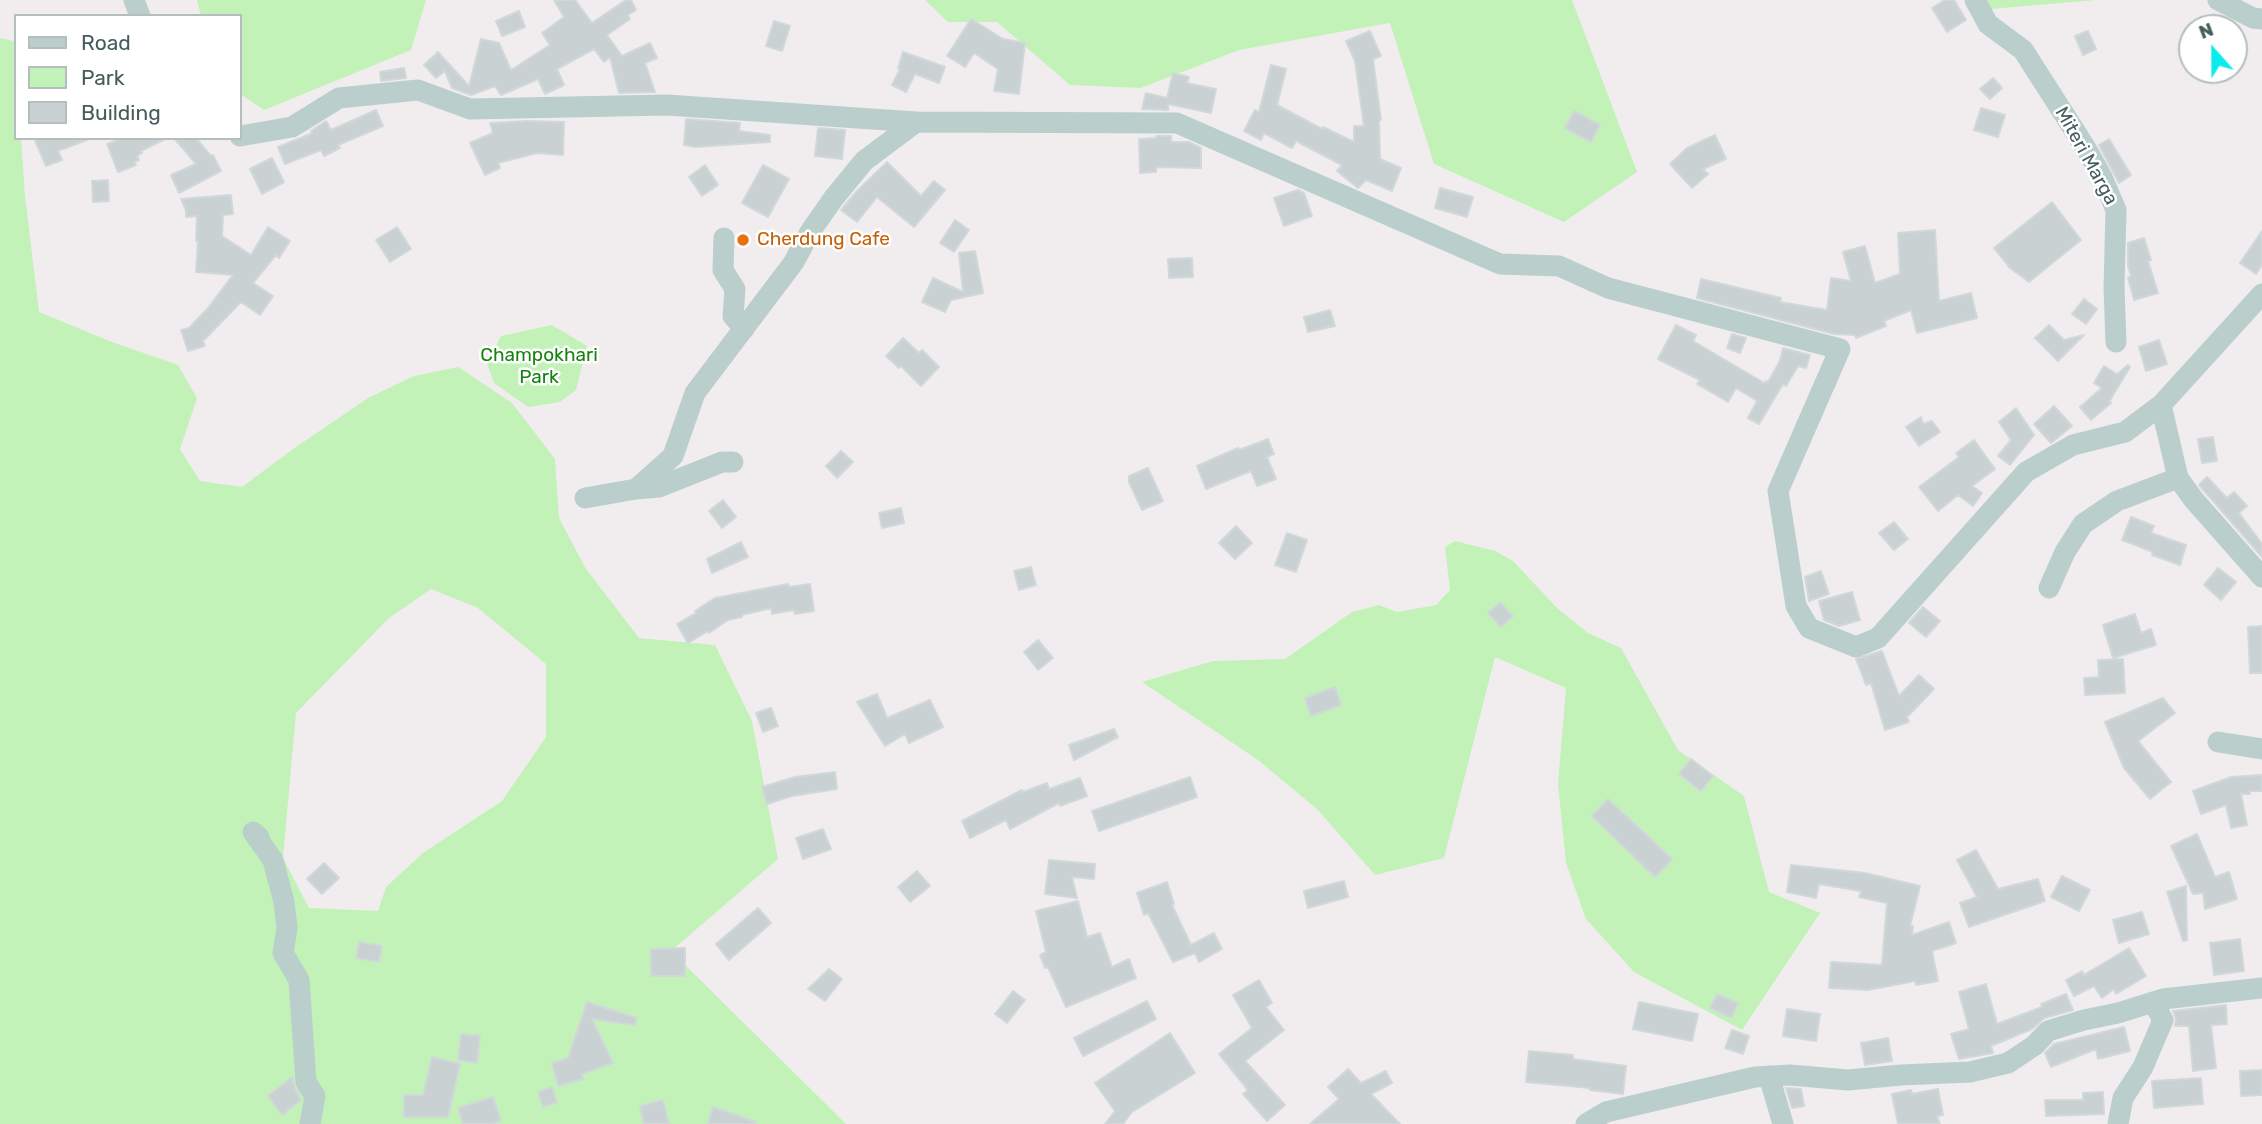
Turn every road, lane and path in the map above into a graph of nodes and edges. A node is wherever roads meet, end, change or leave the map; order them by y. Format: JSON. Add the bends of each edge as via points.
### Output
{"nodes":[{"id":1,"x":1975,"y":0,"type":"edge"},
{"id":2,"x":2218,"y":0,"type":"edge"},
{"id":3,"x":2262,"y":19,"type":"edge"},
{"id":4,"x":916,"y":122,"type":"junction"},
{"id":5,"x":242,"y":136,"type":"edge"},
{"id":6,"x":724,"y":238,"type":"dead end"},
{"id":7,"x":2262,"y":294,"type":"edge"},
{"id":8,"x":744,"y":328,"type":"junction"},
{"id":9,"x":2116,"y":342,"type":"dead end"},
{"id":10,"x":2161,"y":405,"type":"junction"},
{"id":11,"x":733,"y":462,"type":"dead end"},
{"id":12,"x":2178,"y":478,"type":"junction"},
{"id":13,"x":636,"y":489,"type":"junction"},
{"id":14,"x":585,"y":498,"type":"dead end"},
{"id":15,"x":2262,"y":577,"type":"edge"},
{"id":16,"x":2049,"y":588,"type":"dead end"},
{"id":17,"x":2218,"y":742,"type":"dead end"},
{"id":18,"x":2262,"y":748,"type":"edge"},
{"id":19,"x":259,"y":837,"type":"dead end"},
{"id":20,"x":2262,"y":989,"type":"edge"},
{"id":21,"x":2154,"y":1002,"type":"junction"},
{"id":22,"x":1769,"y":1076,"type":"junction"},
{"id":23,"x":310,"y":1124,"type":"edge"},
{"id":24,"x":1586,"y":1124,"type":"edge"},
{"id":25,"x":1783,"y":1124,"type":"edge"},
{"id":26,"x":2118,"y":1124,"type":"edge"}],
"edges":[{"from":1,"to":9,"type":"street","name":"Miteri Marga","via":[[1988,24],[2023,50],[2087,150],[2116,210]]},
{"from":2,"to":3,"type":"street"},
{"from":4,"to":5,"type":"street","via":[[667,105],[470,109],[418,90],[339,98],[292,127]]},
{"from":4,"to":8,"type":"street","via":[[850,177]]},
{"from":4,"to":10,"type":"street","via":[[1177,123],[1500,264],[1559,266],[1608,288],[1840,349],[1778,492],[1796,606],[1809,628],[1856,647],[1878,638],[2025,472],[2073,445],[2125,432]]},
{"from":6,"to":8,"type":"street","via":[[723,270],[735,289],[733,316]]},
{"from":7,"to":10,"type":"street"},
{"from":8,"to":13,"type":"street","via":[[695,393],[673,456]]},
{"from":10,"to":12,"type":"street"},
{"from":11,"to":13,"type":"street","via":[[722,462],[659,487]]},
{"from":12,"to":15,"type":"street"},
{"from":12,"to":16,"type":"street","via":[[2117,501],[2082,524]]},
{"from":13,"to":14,"type":"street"},
{"from":17,"to":18,"type":"street"},
{"from":19,"to":23,"type":"street","via":[[253,832],[273,860],[284,902],[287,928],[283,953],[299,980],[306,1082],[315,1096]]},
{"from":20,"to":21,"type":"street"},
{"from":21,"to":22,"type":"street","via":[[2048,1031],[2008,1063],[1970,1072],[1848,1080]]},
{"from":21,"to":26,"type":"street","via":[[2163,1020],[2143,1067],[2123,1098]]},
{"from":22,"to":24,"type":"street","via":[[1606,1112]]},
{"from":22,"to":25,"type":"street"}]}
